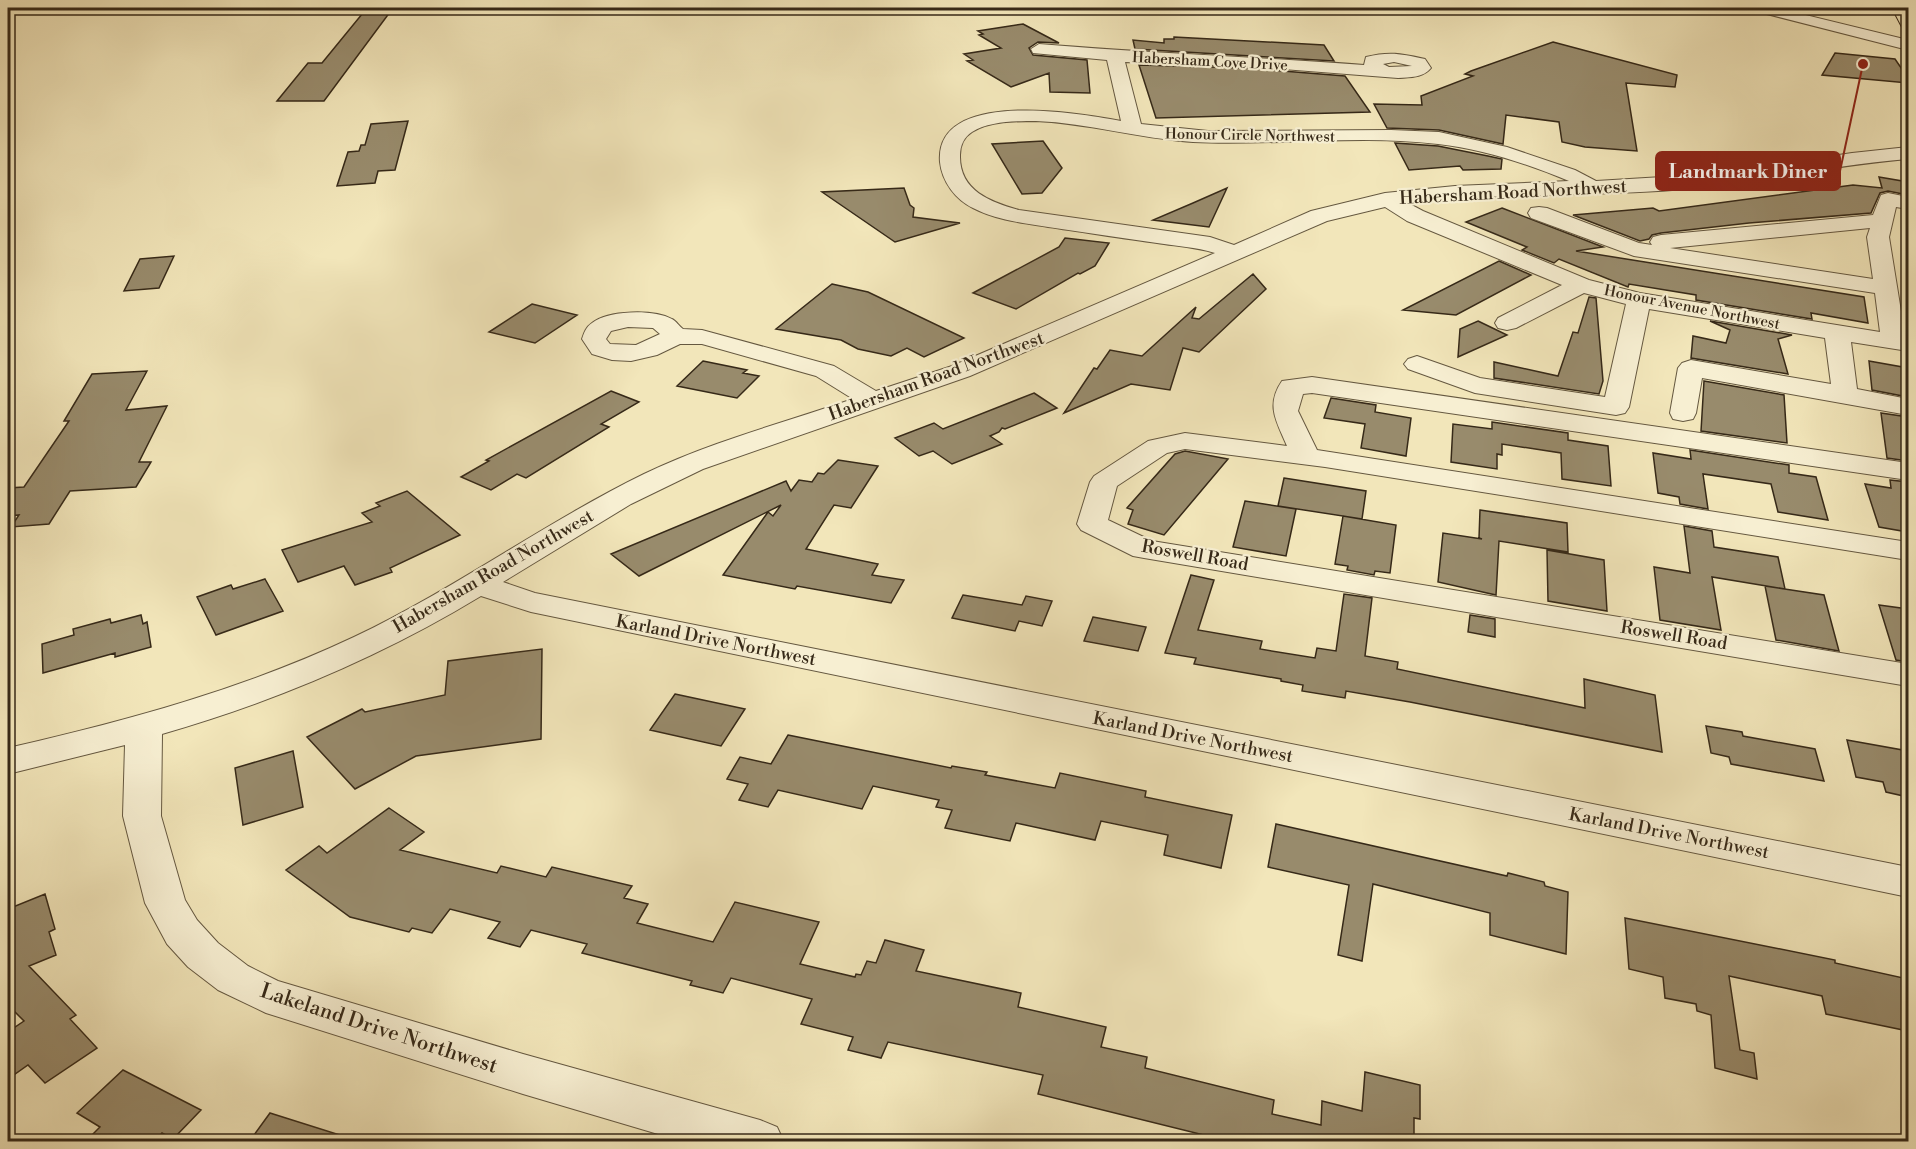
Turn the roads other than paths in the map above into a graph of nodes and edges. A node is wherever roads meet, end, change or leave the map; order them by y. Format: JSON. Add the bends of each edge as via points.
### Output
{"nodes":[{"id":1,"x":1760,"y":8,"type":"edge"},
{"id":2,"x":1900,"y":8,"type":"edge"},
{"id":3,"x":1908,"y":22,"type":"edge"},
{"id":4,"x":1908,"y":32,"type":"edge"},
{"id":5,"x":1870,"y":35,"type":"junction"},
{"id":6,"x":1908,"y":45,"type":"edge"},
{"id":7,"x":1039,"y":49,"type":"dead end"},
{"id":8,"x":1115,"y":56,"type":"junction"},
{"id":9,"x":1382,"y":70,"type":"dead end"},
{"id":10,"x":1132,"y":127,"type":"junction"},
{"id":11,"x":1908,"y":153,"type":"edge"},
{"id":12,"x":1595,"y":187,"type":"junction"},
{"id":13,"x":1385,"y":199,"type":"junction"},
{"id":14,"x":1908,"y":202,"type":"edge"},
{"id":15,"x":1539,"y":213,"type":"dead end"},
{"id":16,"x":1884,"y":220,"type":"junction"},
{"id":17,"x":1634,"y":249,"type":"junction"},
{"id":18,"x":1235,"y":252,"type":"junction"},
{"id":19,"x":1581,"y":285,"type":"junction"},
{"id":20,"x":1886,"y":288,"type":"junction"},
{"id":21,"x":1639,"y":300,"type":"junction"},
{"id":22,"x":1507,"y":323,"type":"dead end"},
{"id":23,"x":1837,"y":333,"type":"junction"},
{"id":24,"x":676,"y":336,"type":"dead end"},
{"id":25,"x":1901,"y":343,"type":"edge"},
{"id":26,"x":1416,"y":364,"type":"dead end"},
{"id":27,"x":1845,"y":394,"type":"junction"},
{"id":28,"x":872,"y":400,"type":"junction"},
{"id":29,"x":1908,"y":407,"type":"edge"},
{"id":30,"x":1683,"y":413,"type":"dead end"},
{"id":31,"x":1306,"y":456,"type":"junction"},
{"id":32,"x":1908,"y":471,"type":"edge"},
{"id":33,"x":1908,"y":551,"type":"edge"},
{"id":34,"x":480,"y":582,"type":"junction"},
{"id":35,"x":1908,"y":675,"type":"edge"},
{"id":36,"x":144,"y":728,"type":"junction"},
{"id":37,"x":8,"y":761,"type":"edge"},
{"id":38,"x":1908,"y":882,"type":"edge"},
{"id":39,"x":760,"y":1142,"type":"edge"}],
"edges":[{"from":1,"to":5,"type":"street"},
{"from":2,"to":3,"type":"main road"},
{"from":4,"to":5,"type":"street"},
{"from":5,"to":6,"type":"street"},
{"from":7,"to":8,"type":"street","name":"Habersham Cove Drive"},
{"from":8,"to":9,"type":"street","name":"Habersham Cove Drive"},
{"from":8,"to":10,"type":"street"},
{"from":10,"to":12,"type":"street","name":"Honour Circle Northwest","via":[[1190,136],[1438,138],[1503,151],[1573,175]]},
{"from":10,"to":18,"type":"street","name":"Honour Circle Northwest","via":[[1073,116],[1041,115],[984,123],[965,128],[952,143],[952,171],[970,198],[1017,216],[1210,244]]},
{"from":11,"to":12,"type":"street","name":"Habersham Road Northwest","via":[[1844,159],[1729,179]]},
{"from":12,"to":13,"type":"street","name":"Habersham Road Northwest","via":[[1458,191]]},
{"from":13,"to":18,"type":"street","name":"Habersham Road Northwest","via":[[1319,216]]},
{"from":13,"to":19,"type":"street","name":"Honour Avenue Northwest","via":[[1416,216]]},
{"from":14,"to":16,"type":"street","via":[[1888,199]]},
{"from":15,"to":17,"type":"street"},
{"from":16,"to":17,"type":"street","via":[[1656,242]]},
{"from":16,"to":20,"type":"street","via":[[1878,237]]},
{"from":17,"to":20,"type":"street"},
{"from":18,"to":28,"type":"street","name":"Habersham Road Northwest","via":[[1020,347]]},
{"from":19,"to":21,"type":"street","name":"Honour Avenue Northwest"},
{"from":19,"to":22,"type":"street"},
{"from":20,"to":25,"type":"street"},
{"from":21,"to":23,"type":"street","name":"Honour Avenue Northwest"},
{"from":21,"to":26,"type":"street","via":[[1616,407],[1474,385]]},
{"from":23,"to":25,"type":"street","name":"Honour Avenue Northwest"},
{"from":23,"to":27,"type":"street"},
{"from":24,"to":28,"type":"street","via":[[732,344],[825,371]]},
{"from":27,"to":29,"type":"street"},
{"from":27,"to":30,"type":"street","via":[[1691,368]]},
{"from":28,"to":34,"type":"street","name":"Habersham Road Northwest","via":[[656,478]]},
{"from":31,"to":32,"type":"street","via":[[1285,411],[1291,387],[1312,384]]},
{"from":31,"to":33,"type":"street","name":"Roswell Road"},
{"from":31,"to":35,"type":"street","name":"Roswell Road","via":[[1185,441],[1158,447],[1104,482],[1092,524],[1144,549]]},
{"from":34,"to":36,"type":"street","name":"Habersham Road Northwest","via":[[414,621],[336,659],[249,694]]},
{"from":34,"to":38,"type":"street","name":"Karland Drive Northwest","via":[[531,602]]},
{"from":36,"to":37,"type":"street","name":"Habersham Road Northwest"},
{"from":36,"to":39,"type":"street","name":"Lakeland Drive Northwest","via":[[142,816],[165,903],[203,955],[234,978],[277,998]]}]}
